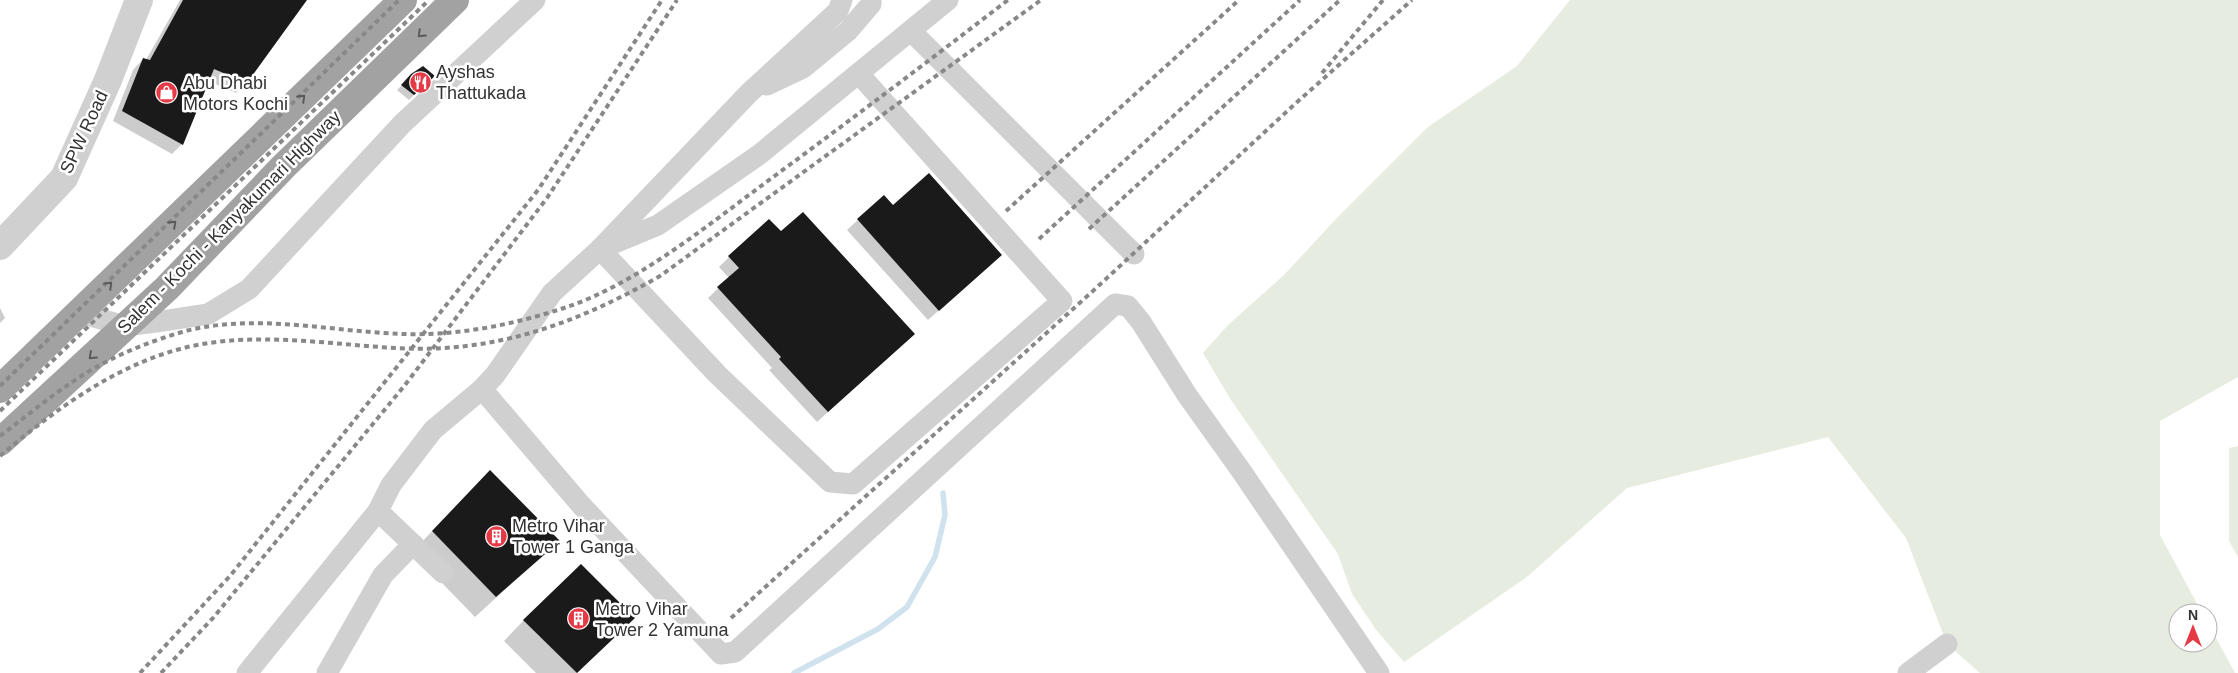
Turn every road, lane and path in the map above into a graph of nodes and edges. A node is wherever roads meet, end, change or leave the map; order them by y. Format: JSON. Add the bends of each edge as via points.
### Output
{"nodes":[{"id":1,"x":139,"y":0,"type":"edge"},
{"id":2,"x":403,"y":0,"type":"edge"},
{"id":3,"x":456,"y":0,"type":"edge"},
{"id":4,"x":535,"y":0,"type":"edge"},
{"id":5,"x":842,"y":0,"type":"edge"},
{"id":6,"x":871,"y":0,"type":"edge"},
{"id":7,"x":948,"y":0,"type":"edge"},
{"id":8,"x":911,"y":32,"type":"junction"},
{"id":9,"x":859,"y":74,"type":"junction"},
{"id":10,"x":748,"y":93,"type":"junction"},
{"id":11,"x":0,"y":246,"type":"edge"},
{"id":12,"x":600,"y":249,"type":"junction"},
{"id":13,"x":1134,"y":254,"type":"dead end"},
{"id":14,"x":80,"y":313,"type":"junction"},
{"id":15,"x":125,"y":326,"type":"junction"},
{"id":16,"x":482,"y":389,"type":"junction"},
{"id":17,"x":0,"y":390,"type":"edge"},
{"id":18,"x":0,"y":442,"type":"edge"},
{"id":19,"x":378,"y":511,"type":"junction"},
{"id":20,"x":412,"y":544,"type":"junction"},
{"id":21,"x":443,"y":573,"type":"dead end"},
{"id":22,"x":1947,"y":644,"type":"dead end"},
{"id":23,"x":247,"y":673,"type":"edge"},
{"id":24,"x":327,"y":673,"type":"edge"},
{"id":25,"x":1379,"y":673,"type":"edge"},
{"id":26,"x":1908,"y":673,"type":"edge"}],
"edges":[{"from":1,"to":11,"type":"street","name":"SPW Road","via":[[64,178]]},
{"from":14,"to":2,"type":"highway","name":"Salem - Kochi - Kanyakumari Highway","one_way":true},
{"from":3,"to":15,"type":"highway","name":"Salem - Kochi - Kanyakumari Highway","one_way":true},
{"from":4,"to":15,"type":"street","via":[[402,124],[249,289],[208,314]]},
{"from":5,"to":10,"type":"street","via":[[838,11]]},
{"from":6,"to":10,"type":"street","via":[[848,31],[803,68]]},
{"from":7,"to":8,"type":"street"},
{"from":8,"to":9,"type":"street"},
{"from":8,"to":13,"type":"street"},
{"from":9,"to":12,"type":"street","via":[[760,154],[658,225]]},
{"from":9,"to":12,"type":"street","via":[[1062,301],[853,484],[830,482],[718,374]]},
{"from":10,"to":12,"type":"street"},
{"from":12,"to":16,"type":"street","via":[[552,293]]},
{"from":14,"to":15,"type":"street"},
{"from":14,"to":17,"type":"highway","name":"Salem - Kochi - Kanyakumari Highway"},
{"from":15,"to":18,"type":"highway","name":"Salem - Kochi - Kanyakumari Highway","one_way":true},
{"from":16,"to":19,"type":"street","via":[[433,430],[391,485]]},
{"from":16,"to":25,"type":"street","via":[[581,506],[721,654],[735,652],[1115,304],[1128,306],[1142,322],[1188,396]]},
{"from":19,"to":20,"type":"street"},
{"from":19,"to":23,"type":"street"},
{"from":20,"to":21,"type":"street"},
{"from":20,"to":24,"type":"street","via":[[383,575]]},
{"from":22,"to":26,"type":"street"}]}
